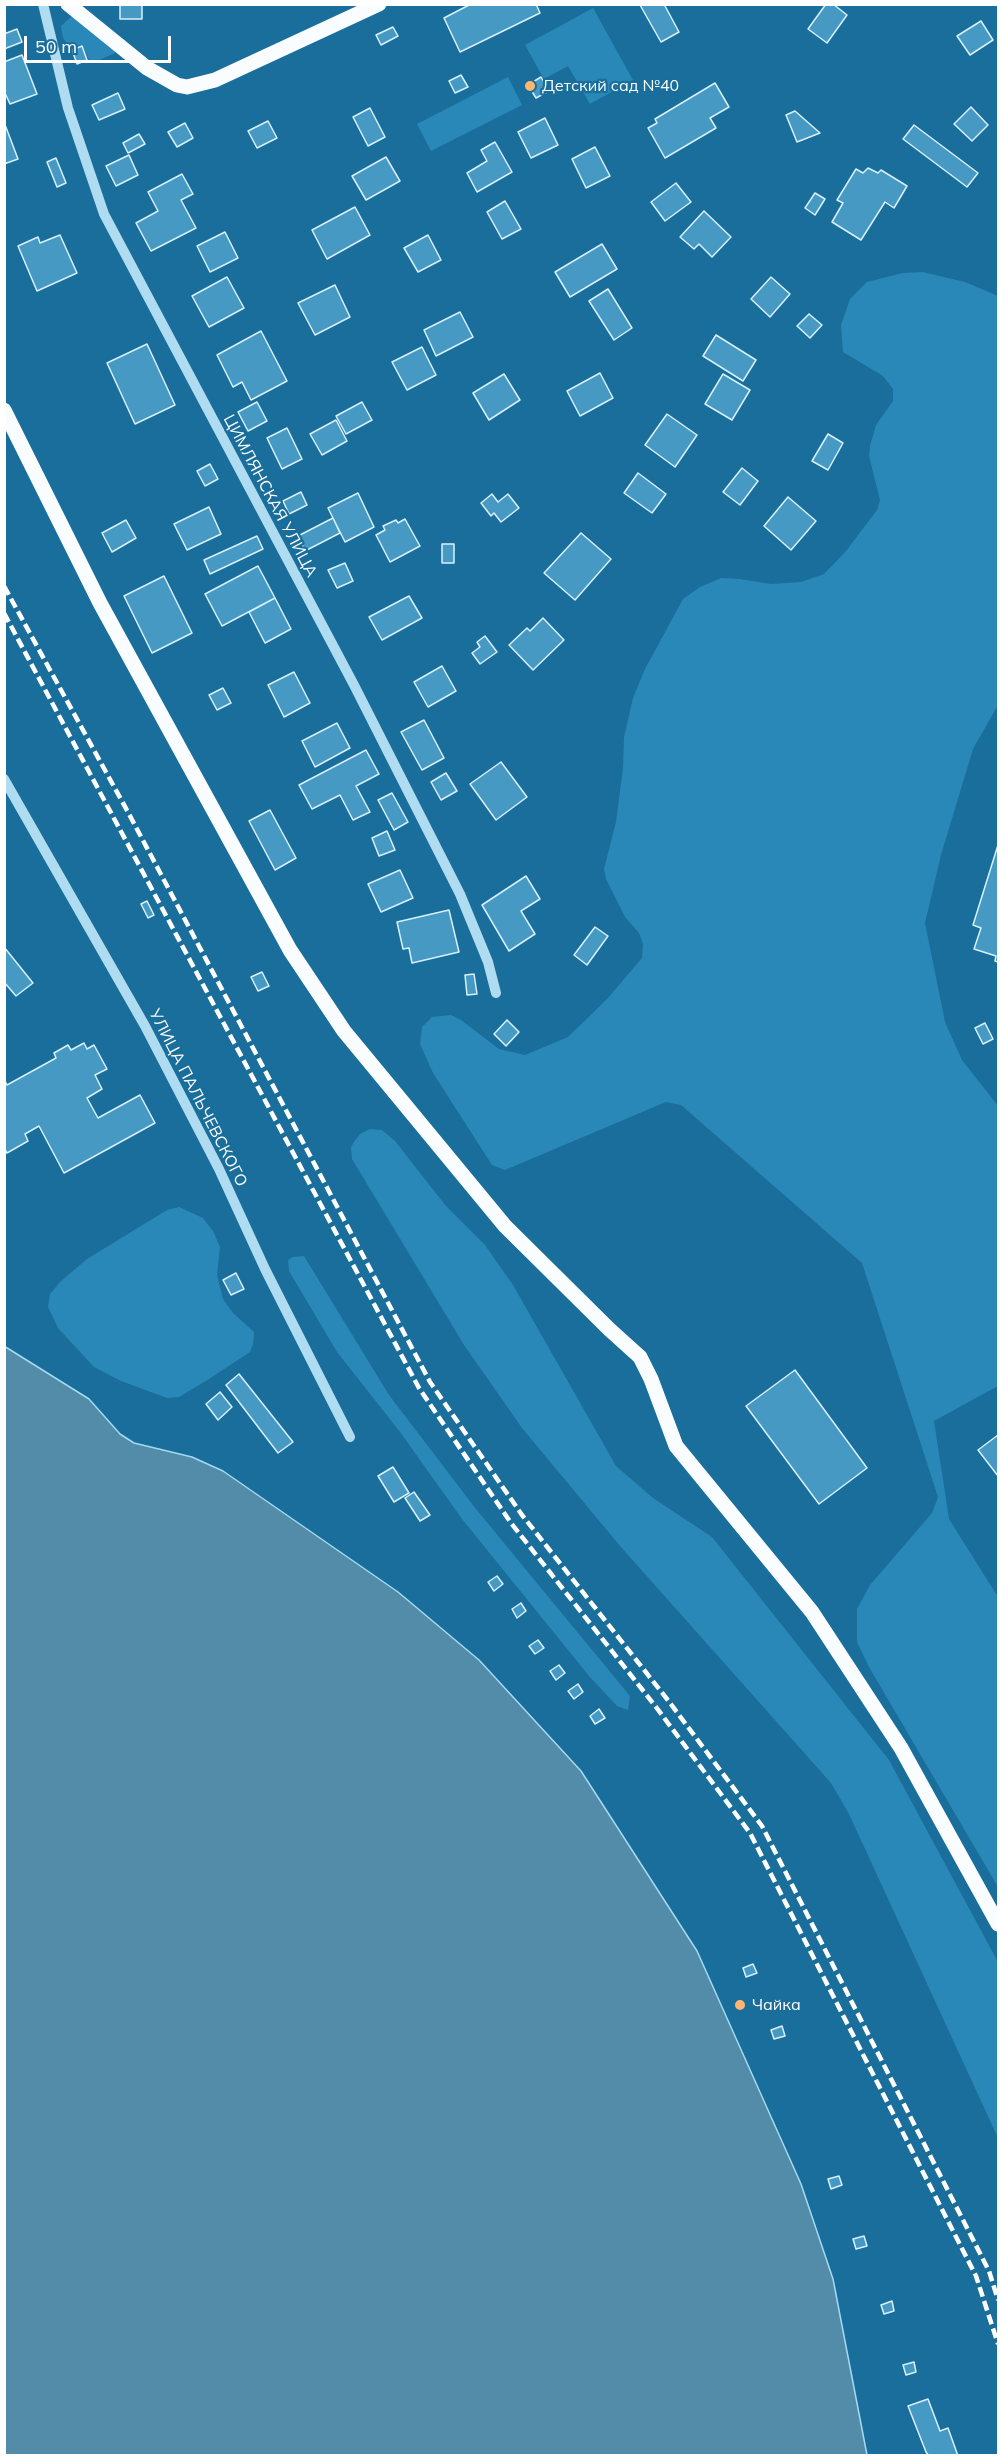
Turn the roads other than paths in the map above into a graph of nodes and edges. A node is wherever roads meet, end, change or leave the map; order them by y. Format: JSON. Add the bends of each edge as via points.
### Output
{"nodes":[{"id":1,"x":43,"y":4,"type":"edge"},
{"id":2,"x":68,"y":4,"type":"edge"},
{"id":3,"x":379,"y":4,"type":"edge"},
{"id":4,"x":4,"y":410,"type":"edge"},
{"id":5,"x":4,"y":779,"type":"edge"},
{"id":6,"x":496,"y":993,"type":"dead end"},
{"id":7,"x":350,"y":1437,"type":"dead end"},
{"id":8,"x":999,"y":1924,"type":"edge"}],
"edges":[{"from":1,"to":6,"type":"street","name":"ЦИМЛЯНСКАЯ УЛИЦА","via":[[68,108],[104,214],[354,685],[454,883],[488,962]]},
{"from":2,"to":3,"type":"main road","via":[[147,68],[188,87],[216,80]]},
{"from":4,"to":8,"type":"main road","via":[[100,603],[290,950],[344,1031],[505,1226],[640,1357],[676,1446],[812,1612],[901,1748]]},
{"from":5,"to":7,"type":"street","name":"УЛИЦА ПАЛЬЧЕВСКОГО","via":[[146,1026]]}]}
